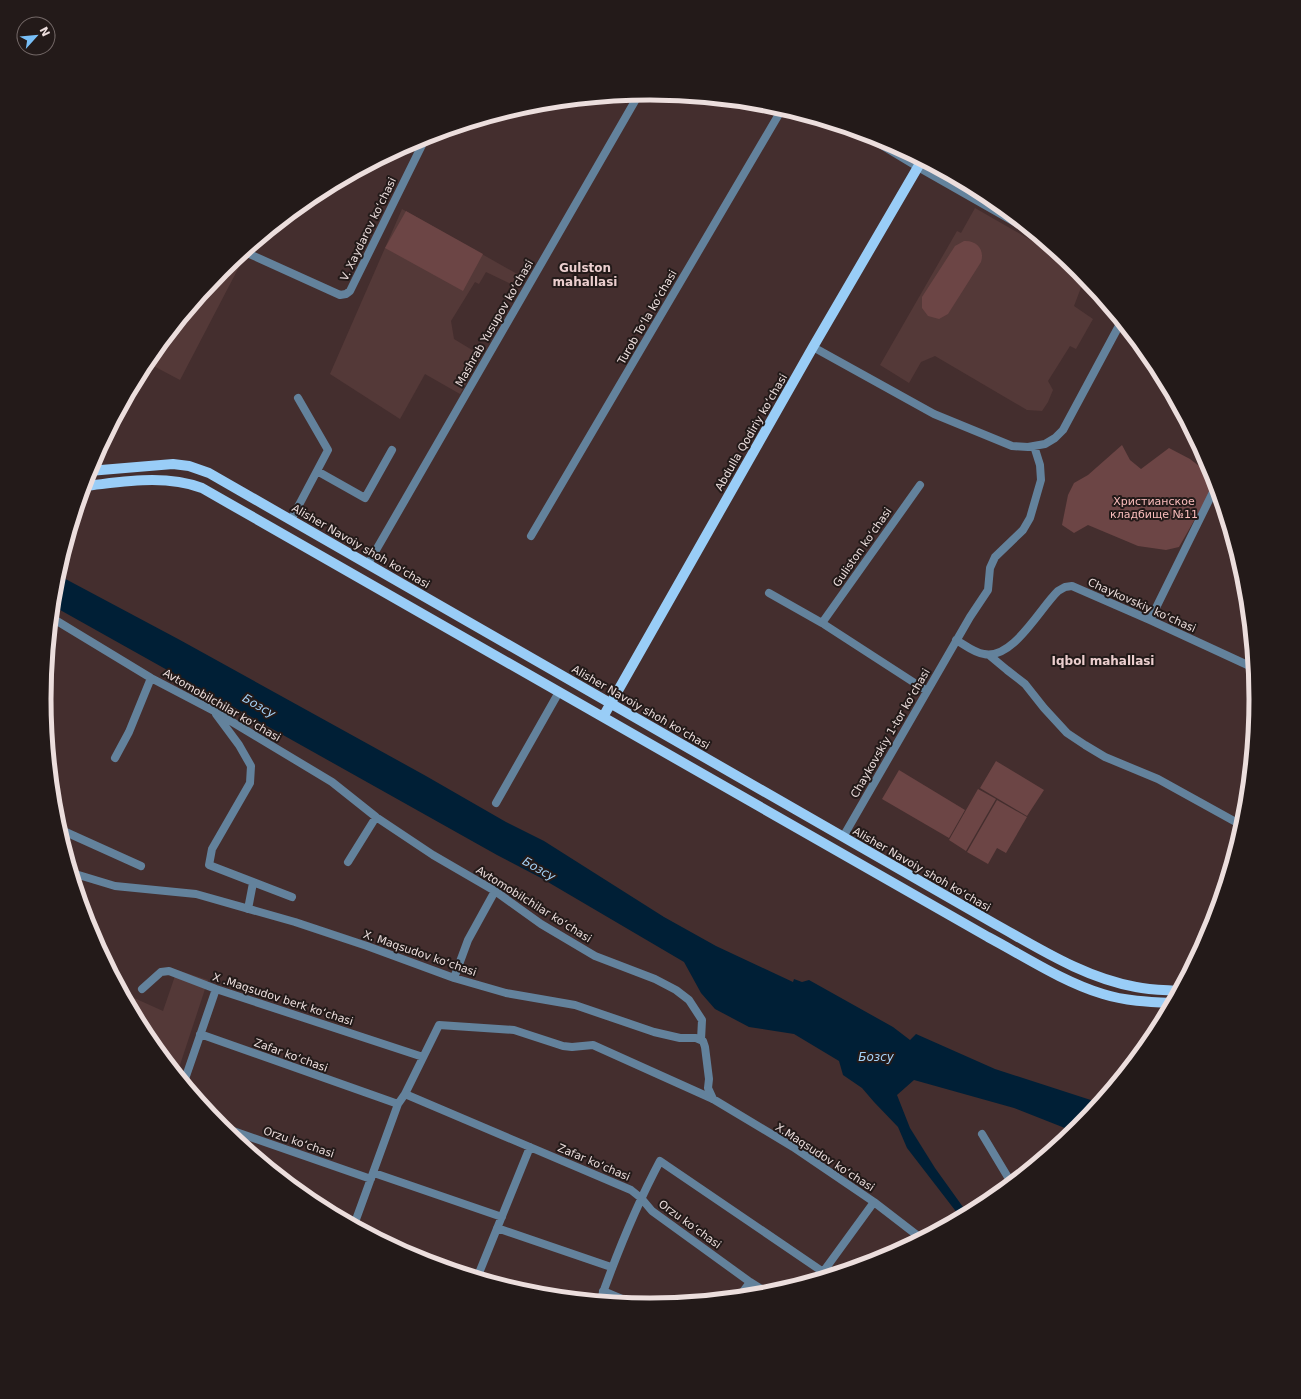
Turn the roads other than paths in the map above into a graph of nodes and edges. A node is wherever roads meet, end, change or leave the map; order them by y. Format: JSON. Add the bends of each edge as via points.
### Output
{"nodes":[{"id":1,"x":636,"y":100,"type":"edge"},
{"id":2,"x":779,"y":114,"type":"edge"},
{"id":3,"x":422,"y":146,"type":"edge"},
{"id":4,"x":920,"y":164,"type":"edge"},
{"id":5,"x":922,"y":165,"type":"edge"},
{"id":6,"x":998,"y":211,"type":"edge"},
{"id":7,"x":250,"y":254,"type":"edge"},
{"id":8,"x":1119,"y":326,"type":"edge"},
{"id":9,"x":813,"y":347,"type":"junction"},
{"id":10,"x":298,"y":398,"type":"dead end"},
{"id":11,"x":1034,"y":446,"type":"junction"},
{"id":12,"x":392,"y":450,"type":"dead end"},
{"id":13,"x":97,"y":470,"type":"edge"},
{"id":14,"x":317,"y":471,"type":"junction"},
{"id":15,"x":91,"y":485,"type":"edge"},
{"id":16,"x":920,"y":485,"type":"dead end"},
{"id":17,"x":1213,"y":493,"type":"edge"},
{"id":18,"x":291,"y":520,"type":"junction"},
{"id":19,"x":531,"y":536,"type":"dead end"},
{"id":20,"x":368,"y":564,"type":"junction"},
{"id":21,"x":769,"y":593,"type":"dead end"},
{"id":22,"x":56,"y":620,"type":"edge"},
{"id":23,"x":1150,"y":620,"type":"junction"},
{"id":24,"x":822,"y":622,"type":"junction"},
{"id":25,"x":956,"y":640,"type":"junction"},
{"id":26,"x":989,"y":655,"type":"junction"},
{"id":27,"x":1249,"y":666,"type":"edge"},
{"id":28,"x":151,"y":678,"type":"junction"},
{"id":29,"x":559,"y":692,"type":"junction"},
{"id":30,"x":927,"y":692,"type":"junction"},
{"id":31,"x":610,"y":703,"type":"junction"},
{"id":32,"x":214,"y":711,"type":"junction"},
{"id":33,"x":603,"y":717,"type":"junction"},
{"id":34,"x":115,"y":758,"type":"dead end"},
{"id":35,"x":496,"y":803,"type":"dead end"},
{"id":36,"x":376,"y":817,"type":"junction"},
{"id":37,"x":1237,"y":822,"type":"edge"},
{"id":38,"x":66,"y":832,"type":"edge"},
{"id":39,"x":843,"y":837,"type":"junction"},
{"id":40,"x":348,"y":862,"type":"dead end"},
{"id":41,"x":141,"y":866,"type":"dead end"},
{"id":42,"x":77,"y":875,"type":"edge"},
{"id":43,"x":253,"y":883,"type":"junction"},
{"id":44,"x":495,"y":891,"type":"junction"},
{"id":45,"x":292,"y":897,"type":"dead end"},
{"id":46,"x":248,"y":909,"type":"junction"},
{"id":47,"x":454,"y":978,"type":"junction"},
{"id":48,"x":142,"y":989,"type":"dead end"},
{"id":49,"x":216,"y":989,"type":"junction"},
{"id":50,"x":1174,"y":991,"type":"edge"},
{"id":51,"x":1168,"y":1003,"type":"edge"},
{"id":52,"x":200,"y":1034,"type":"junction"},
{"id":53,"x":700,"y":1040,"type":"junction"},
{"id":54,"x":423,"y":1057,"type":"junction"},
{"id":55,"x":186,"y":1077,"type":"edge"},
{"id":56,"x":405,"y":1094,"type":"junction"},
{"id":57,"x":713,"y":1099,"type":"junction"},
{"id":58,"x":398,"y":1104,"type":"junction"},
{"id":59,"x":236,"y":1131,"type":"edge"},
{"id":60,"x":982,"y":1134,"type":"dead end"},
{"id":61,"x":530,"y":1147,"type":"junction"},
{"id":62,"x":372,"y":1176,"type":"junction"},
{"id":63,"x":1009,"y":1179,"type":"edge"},
{"id":64,"x":640,"y":1198,"type":"junction"},
{"id":65,"x":874,"y":1202,"type":"junction"},
{"id":66,"x":502,"y":1217,"type":"junction"},
{"id":67,"x":356,"y":1221,"type":"edge"},
{"id":68,"x":497,"y":1228,"type":"junction"},
{"id":69,"x":918,"y":1236,"type":"edge"},
{"id":70,"x":612,"y":1268,"type":"junction"},
{"id":71,"x":827,"y":1272,"type":"edge"},
{"id":72,"x":825,"y":1273,"type":"edge"},
{"id":73,"x":479,"y":1274,"type":"edge"},
{"id":74,"x":750,"y":1282,"type":"junction"},
{"id":75,"x":760,"y":1288,"type":"edge"},
{"id":76,"x":603,"y":1291,"type":"junction"},
{"id":77,"x":743,"y":1291,"type":"edge"},
{"id":78,"x":601,"y":1297,"type":"edge"},
{"id":79,"x":620,"y":1298,"type":"edge"}],
"edges":[{"from":1,"to":20,"type":"street","name":"Mashrab Yusupov ko‘chasi"},
{"from":2,"to":19,"type":"street","name":"Turob To‘la ko‘chasi"},
{"from":3,"to":7,"type":"street","name":"V. Xaydarov ko‘chasi","via":[[350,291],[346,294],[340,295]]},
{"from":4,"to":9,"type":"main road","name":"Abdulla Qodiriy ko‘chasi"},
{"from":5,"to":6,"type":"street"},
{"from":8,"to":11,"type":"street","via":[[1063,430],[1050,441]]},
{"from":9,"to":11,"type":"street","via":[[934,414],[1012,446]]},
{"from":9,"to":31,"type":"main road","name":"Abdulla Qodiriy ko‘chasi"},
{"from":10,"to":14,"type":"street","via":[[328,450]]},
{"from":11,"to":25,"type":"street","via":[[1040,465],[1040,480],[1030,518],[1023,530],[995,557],[990,568],[988,590]]},
{"from":12,"to":14,"type":"street","via":[[365,498]]},
{"from":13,"to":18,"type":"main road","name":"Alisher Navoiy shoh koʻchasi","via":[[166,464],[189,466],[221,479]]},
{"from":14,"to":18,"type":"street"},
{"from":15,"to":29,"type":"main road","via":[[160,480],[202,488]]},
{"from":16,"to":24,"type":"street","name":"Guliston ko‘chasi"},
{"from":17,"to":23,"type":"street"},
{"from":18,"to":20,"type":"main road","name":"Alisher Navoiy shoh koʻchasi"},
{"from":20,"to":31,"type":"main road","name":"Alisher Navoiy shoh koʻchasi"},
{"from":21,"to":24,"type":"street"},
{"from":22,"to":28,"type":"street","name":"Avtomobilchilar ko‘chasi"},
{"from":23,"to":26,"type":"street","name":"Chaykovskiy ko‘chasi","via":[[1068,586],[1055,593],[1014,644]]},
{"from":23,"to":27,"type":"street","name":"Chaykovskiy ko‘chasi"},
{"from":24,"to":30,"type":"street"},
{"from":25,"to":26,"type":"street","via":[[979,653]]},
{"from":25,"to":30,"type":"street","name":"Chaykovskiy 1-tor ko‘chasi"},
{"from":26,"to":37,"type":"street","via":[[1025,684],[1067,733],[1105,757],[1158,779]]},
{"from":28,"to":32,"type":"street","name":"Avtomobilchilar ko‘chasi"},
{"from":28,"to":34,"type":"street","via":[[129,732]]},
{"from":29,"to":33,"type":"main road"},
{"from":29,"to":35,"type":"street"},
{"from":30,"to":39,"type":"street","name":"Chaykovskiy 1-tor ko‘chasi"},
{"from":31,"to":33,"type":"main road","name":"Abdulla Qodiriy ko‘chasi"},
{"from":31,"to":39,"type":"main road","name":"Alisher Navoiy shoh koʻchasi"},
{"from":32,"to":36,"type":"street","name":"Avtomobilchilar ko‘chasi","via":[[332,782]]},
{"from":32,"to":43,"type":"street","via":[[251,766],[250,783],[212,849],[209,865]]},
{"from":33,"to":51,"type":"main road","via":[[988,937],[1071,981],[1111,996],[1136,1001]]},
{"from":36,"to":40,"type":"street"},
{"from":36,"to":44,"type":"street","name":"Avtomobilchilar ko‘chasi","via":[[433,855]]},
{"from":38,"to":41,"type":"street"},
{"from":39,"to":50,"type":"main road","name":"Alisher Navoiy shoh koʻchasi","via":[[1081,970],[1136,987]]},
{"from":42,"to":46,"type":"street","name":"X. Maqsudov ko‘chasi","via":[[115,886],[196,894]]},
{"from":43,"to":45,"type":"street"},
{"from":43,"to":46,"type":"street"},
{"from":44,"to":47,"type":"street","via":[[468,940]]},
{"from":44,"to":53,"type":"street","name":"Avtomobilchilar ko‘chasi","via":[[541,924],[595,956],[655,979],[676,990],[689,1000],[702,1020]]},
{"from":46,"to":47,"type":"street","name":"X. Maqsudov ko‘chasi","via":[[367,946]]},
{"from":47,"to":53,"type":"street","name":"X. Maqsudov ko‘chasi","via":[[506,993],[575,1005],[654,1032]]},
{"from":48,"to":49,"type":"street","name":"X .Maqsudov berk ko‘chasi","via":[[162,972],[169,971]]},
{"from":49,"to":52,"type":"street"},
{"from":49,"to":54,"type":"street","name":"X .Maqsudov berk ko‘chasi"},
{"from":52,"to":55,"type":"street"},
{"from":52,"to":58,"type":"street","name":"Zafar ko‘chasi"},
{"from":53,"to":57,"type":"street","via":[[706,1046],[708,1088]]},
{"from":54,"to":56,"type":"street"},
{"from":54,"to":57,"type":"street","name":"X.Maqsudov ko‘chasi","via":[[439,1025],[514,1030],[563,1046],[594,1045]]},
{"from":56,"to":58,"type":"street"},
{"from":56,"to":61,"type":"street","name":"Zafar ko‘chasi"},
{"from":57,"to":65,"type":"street","name":"X.Maqsudov ko‘chasi","via":[[793,1147]]},
{"from":58,"to":62,"type":"street"},
{"from":59,"to":62,"type":"street","name":"Orzu ko‘chasi"},
{"from":60,"to":63,"type":"street"},
{"from":61,"to":64,"type":"street","name":"Zafar ko‘chasi","via":[[631,1190]]},
{"from":61,"to":66,"type":"street"},
{"from":62,"to":66,"type":"street","name":"Orzu ko‘chasi"},
{"from":62,"to":67,"type":"street"},
{"from":64,"to":70,"type":"street"},
{"from":64,"to":72,"type":"street","via":[[660,1161]]},
{"from":64,"to":74,"type":"street","name":"Orzu ko‘chasi","via":[[652,1212]]},
{"from":65,"to":69,"type":"street","name":"X.Maqsudov ko‘chasi"},
{"from":65,"to":71,"type":"street"},
{"from":66,"to":68,"type":"street"},
{"from":68,"to":70,"type":"street"},
{"from":68,"to":73,"type":"street"},
{"from":70,"to":76,"type":"street"},
{"from":74,"to":75,"type":"street","name":"Orzu ko‘chasi"},
{"from":74,"to":77,"type":"street"},
{"from":76,"to":78,"type":"street"},
{"from":76,"to":79,"type":"street"}]}
